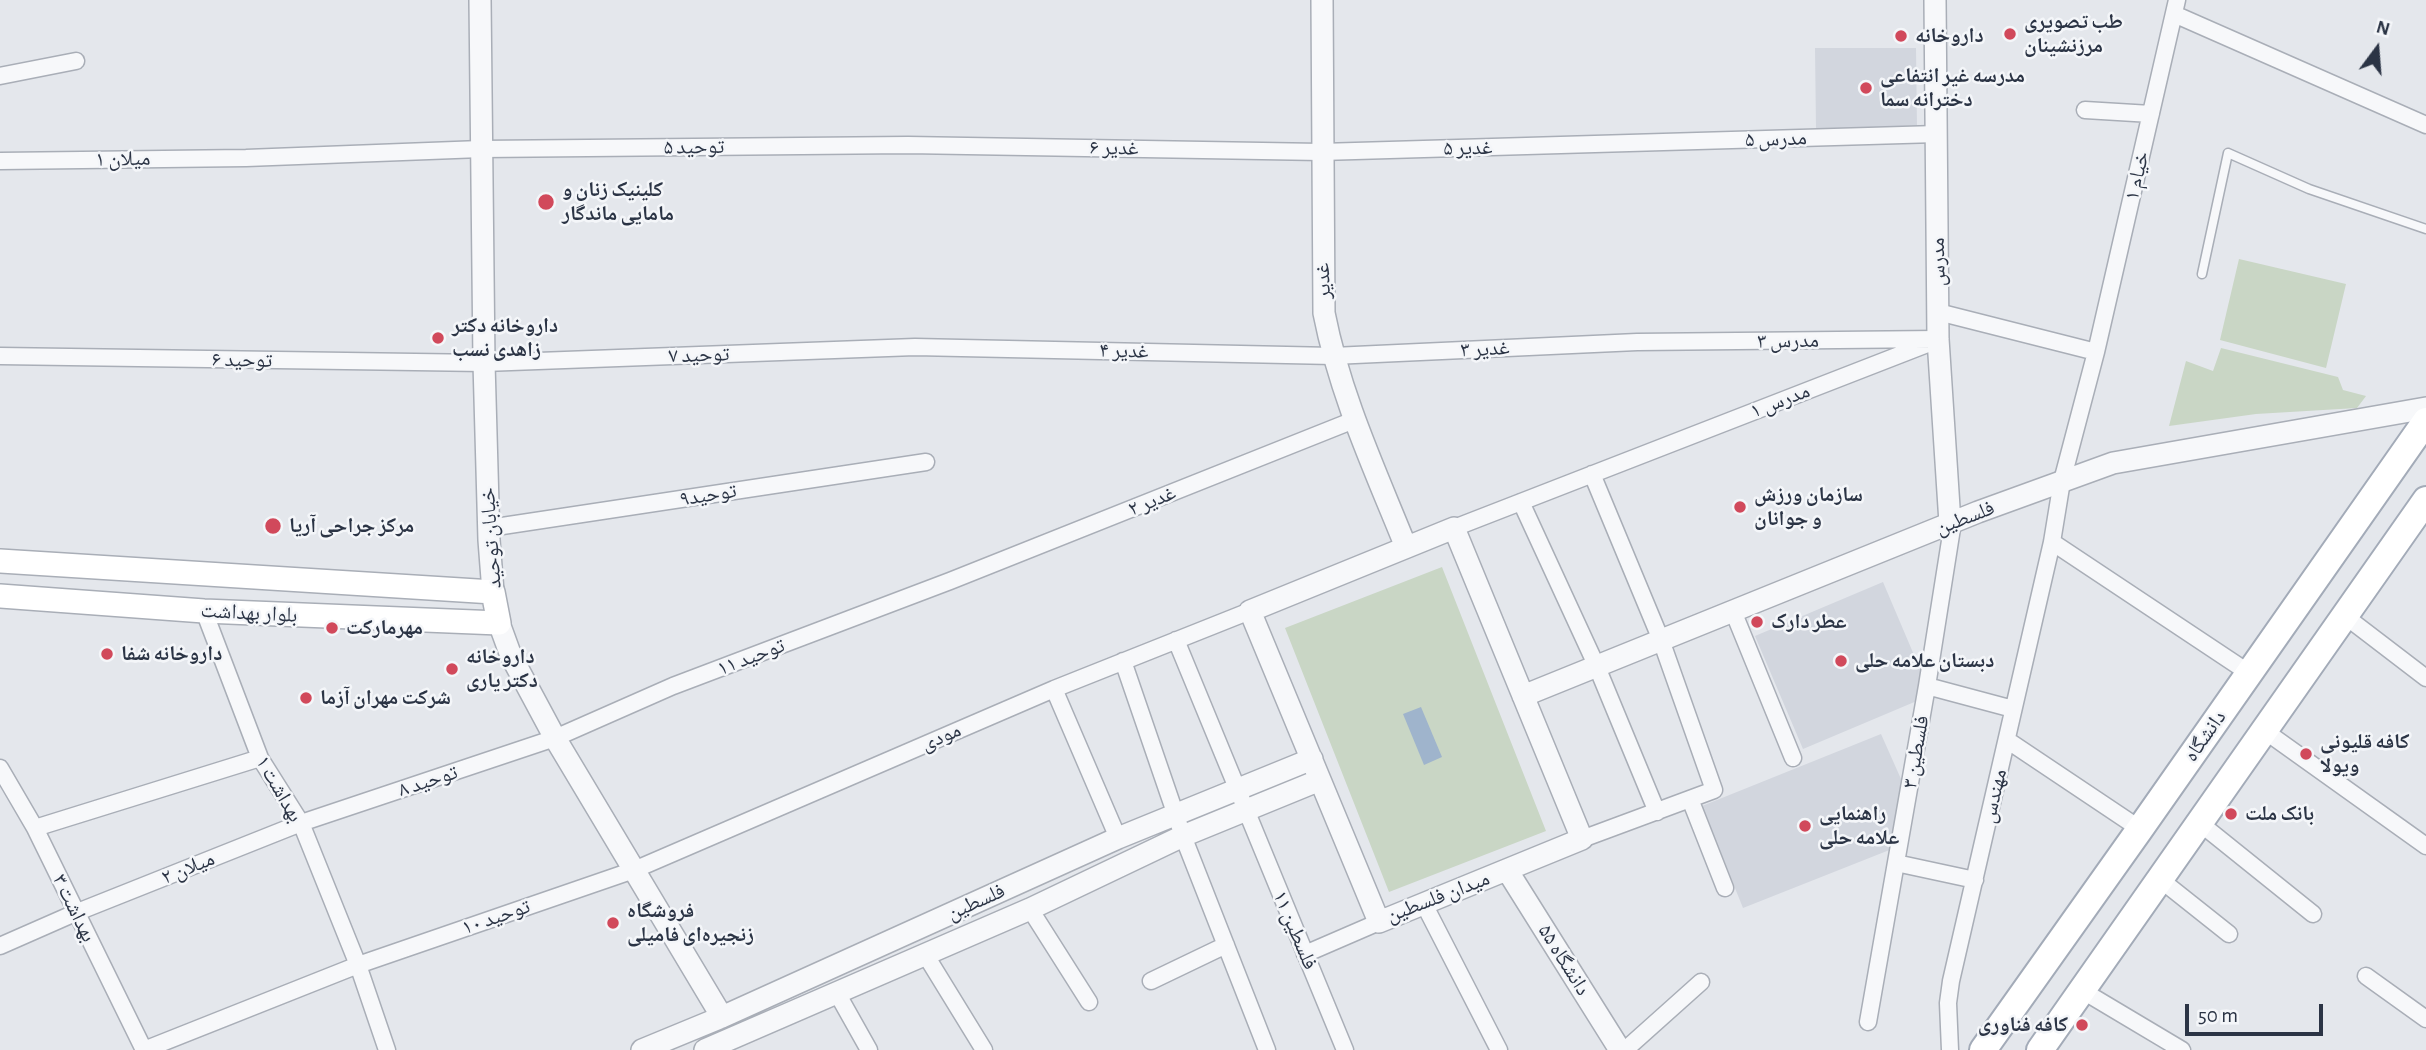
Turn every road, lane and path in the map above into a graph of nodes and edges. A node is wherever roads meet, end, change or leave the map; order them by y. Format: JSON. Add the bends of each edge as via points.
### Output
{"nodes":[{"id":1,"x":480,"y":0,"type":"edge"},
{"id":2,"x":1322,"y":0,"type":"edge"},
{"id":3,"x":1935,"y":0,"type":"edge"},
{"id":4,"x":2175,"y":7,"type":"edge"},
{"id":5,"x":76,"y":61,"type":"dead end"},
{"id":6,"x":0,"y":76,"type":"edge"},
{"id":7,"x":2085,"y":110,"type":"dead end"},
{"id":8,"x":2151,"y":114,"type":"junction"},
{"id":9,"x":2426,"y":125,"type":"edge"},
{"id":10,"x":1937,"y":134,"type":"junction"},
{"id":11,"x":908,"y":145,"type":"joint"},
{"id":12,"x":1615,"y":145,"type":"joint"},
{"id":13,"x":481,"y":149,"type":"junction"},
{"id":14,"x":1321,"y":152,"type":"junction"},
{"id":15,"x":246,"y":158,"type":"joint"},
{"id":16,"x":0,"y":160,"type":"edge"},
{"id":17,"x":2426,"y":229,"type":"edge"},
{"id":18,"x":2203,"y":274,"type":"dead end"},
{"id":19,"x":1938,"y":312,"type":"junction"},
{"id":20,"x":1938,"y":339,"type":"junction"},
{"id":21,"x":1637,"y":342,"type":"joint"},
{"id":22,"x":915,"y":347,"type":"joint"},
{"id":23,"x":2096,"y":352,"type":"junction"},
{"id":24,"x":0,"y":356,"type":"edge"},
{"id":25,"x":1332,"y":356,"type":"junction"},
{"id":26,"x":484,"y":363,"type":"junction"},
{"id":27,"x":2426,"y":408,"type":"edge"},
{"id":28,"x":1354,"y":420,"type":"junction"},
{"id":29,"x":2426,"y":421,"type":"edge"},
{"id":30,"x":926,"y":462,"type":"dead end"},
{"id":31,"x":1592,"y":474,"type":"junction"},
{"id":32,"x":2062,"y":481,"type":"junction"},
{"id":33,"x":2426,"y":499,"type":"edge"},
{"id":34,"x":1521,"y":502,"type":"junction"},
{"id":35,"x":1951,"y":522,"type":"junction"},
{"id":36,"x":489,"y":528,"type":"junction"},
{"id":37,"x":1454,"y":528,"type":"junction"},
{"id":38,"x":2052,"y":542,"type":"junction"},
{"id":39,"x":1406,"y":547,"type":"junction"},
{"id":40,"x":0,"y":561,"type":"edge"},
{"id":41,"x":950,"y":582,"type":"joint"},
{"id":42,"x":493,"y":592,"type":"junction"},
{"id":43,"x":0,"y":596,"type":"edge"},
{"id":44,"x":204,"y":611,"type":"junction"},
{"id":45,"x":1250,"y":611,"type":"junction"},
{"id":46,"x":1733,"y":611,"type":"junction"},
{"id":47,"x":2345,"y":616,"type":"junction"},
{"id":48,"x":499,"y":623,"type":"junction"},
{"id":49,"x":1176,"y":640,"type":"junction"},
{"id":50,"x":1661,"y":640,"type":"junction"},
{"id":51,"x":1124,"y":661,"type":"junction"},
{"id":52,"x":1597,"y":667,"type":"junction"},
{"id":53,"x":2249,"y":673,"type":"junction"},
{"id":54,"x":2426,"y":678,"type":"edge"},
{"id":55,"x":1927,"y":686,"type":"junction"},
{"id":56,"x":1054,"y":689,"type":"junction"},
{"id":57,"x":1523,"y":696,"type":"junction"},
{"id":58,"x":2013,"y":709,"type":"junction"},
{"id":59,"x":2266,"y":731,"type":"junction"},
{"id":60,"x":555,"y":738,"type":"junction"},
{"id":61,"x":2007,"y":740,"type":"junction"},
{"id":62,"x":260,"y":758,"type":"junction"},
{"id":63,"x":1793,"y":758,"type":"dead end"},
{"id":64,"x":1311,"y":759,"type":"junction"},
{"id":65,"x":0,"y":768,"type":"edge"},
{"id":66,"x":1320,"y":780,"type":"junction"},
{"id":67,"x":1236,"y":790,"type":"junction"},
{"id":68,"x":1690,"y":799,"type":"junction"},
{"id":69,"x":1245,"y":811,"type":"junction"},
{"id":70,"x":1657,"y":811,"type":"junction"},
{"id":71,"x":1175,"y":815,"type":"junction"},
{"id":72,"x":300,"y":823,"type":"junction"},
{"id":73,"x":2201,"y":824,"type":"junction"},
{"id":74,"x":35,"y":828,"type":"junction"},
{"id":75,"x":2140,"y":829,"type":"junction"},
{"id":76,"x":1183,"y":836,"type":"junction"},
{"id":77,"x":1118,"y":838,"type":"junction"},
{"id":78,"x":1582,"y":839,"type":"junction"},
{"id":79,"x":2426,"y":846,"type":"edge"},
{"id":80,"x":1896,"y":863,"type":"junction"},
{"id":81,"x":634,"y":870,"type":"junction"},
{"id":82,"x":1507,"y":870,"type":"junction"},
{"id":83,"x":1975,"y":880,"type":"junction"},
{"id":84,"x":2161,"y":880,"type":"junction"},
{"id":85,"x":1725,"y":888,"type":"dead end"},
{"id":86,"x":1424,"y":904,"type":"junction"},
{"id":87,"x":1030,"y":909,"type":"junction"},
{"id":88,"x":75,"y":913,"type":"junction"},
{"id":89,"x":2313,"y":914,"type":"dead end"},
{"id":90,"x":1379,"y":922,"type":"junction"},
{"id":91,"x":2229,"y":934,"type":"dead end"},
{"id":92,"x":1226,"y":945,"type":"junction"},
{"id":93,"x":0,"y":946,"type":"edge"},
{"id":94,"x":925,"y":954,"type":"junction"},
{"id":95,"x":1305,"y":954,"type":"junction"},
{"id":96,"x":358,"y":965,"type":"junction"},
{"id":97,"x":2366,"y":976,"type":"dead end"},
{"id":98,"x":1151,"y":981,"type":"dead end"},
{"id":99,"x":1701,"y":982,"type":"dead end"},
{"id":100,"x":2084,"y":991,"type":"junction"},
{"id":101,"x":837,"y":993,"type":"junction"},
{"id":102,"x":1089,"y":1002,"type":"dead end"},
{"id":103,"x":722,"y":1017,"type":"junction"},
{"id":104,"x":2426,"y":1019,"type":"edge"},
{"id":105,"x":1868,"y":1022,"type":"dead end"},
{"id":106,"x":1261,"y":1048,"type":"edge"},
{"id":107,"x":144,"y":1050,"type":"edge"},
{"id":108,"x":387,"y":1050,"type":"edge"},
{"id":109,"x":642,"y":1050,"type":"edge"},
{"id":110,"x":705,"y":1050,"type":"edge"},
{"id":111,"x":869,"y":1050,"type":"edge"},
{"id":112,"x":984,"y":1050,"type":"edge"},
{"id":113,"x":1345,"y":1050,"type":"edge"},
{"id":114,"x":1499,"y":1050,"type":"edge"},
{"id":115,"x":1620,"y":1050,"type":"edge"},
{"id":116,"x":1625,"y":1050,"type":"edge"},
{"id":117,"x":1950,"y":1050,"type":"edge"},
{"id":118,"x":1983,"y":1050,"type":"edge"},
{"id":119,"x":2040,"y":1050,"type":"edge"},
{"id":120,"x":2182,"y":1050,"type":"edge"}],
"edges":[{"from":1,"to":13,"type":"street","name":"خیابان توحید"},
{"from":2,"to":14,"type":"street","name":"غدیر"},
{"from":3,"to":10,"type":"street","name":"مدرس"},
{"from":4,"to":8,"type":"street","name":"خیام ۱"},
{"from":4,"to":9,"type":"street"},
{"from":5,"to":6,"type":"street"},
{"from":7,"to":8,"type":"street"},
{"from":8,"to":23,"type":"street","name":"خیام ۱"},
{"from":10,"to":12,"type":"street","name":"مدرس ۵"},
{"from":10,"to":19,"type":"street","name":"مدرس"},
{"from":11,"to":13,"type":"street","name":"توحید ۵"},
{"from":11,"to":14,"type":"street","name":"غدیر ۶"},
{"from":12,"to":14,"type":"street","name":"غدیر ۵"},
{"from":13,"to":15,"type":"street","name":"توحید ۵"},
{"from":13,"to":26,"type":"street","name":"خیابان توحید"},
{"from":14,"to":25,"type":"street","name":"غدیر","via":[[1324,302]]},
{"from":15,"to":16,"type":"street","name":"میلان ۱"},
{"from":17,"to":18,"type":"lane","via":[[2309,189],[2228,153]]},
{"from":19,"to":20,"type":"street","name":"مدرس"},
{"from":19,"to":23,"type":"street"},
{"from":20,"to":21,"type":"street","name":"مدرس ۳"},
{"from":20,"to":31,"type":"street","name":"مدرس ۱"},
{"from":20,"to":35,"type":"street","name":"مدرس"},
{"from":21,"to":25,"type":"street","name":"غدیر ۳"},
{"from":22,"to":25,"type":"street","name":"غدیر ۴"},
{"from":22,"to":26,"type":"street","name":"توحید ۷"},
{"from":23,"to":32,"type":"street","name":"خیام ۱"},
{"from":24,"to":26,"type":"street","name":"توحید ۶"},
{"from":25,"to":28,"type":"street","name":"غدیر"},
{"from":26,"to":36,"type":"street","name":"خیابان توحید"},
{"from":27,"to":32,"type":"street","name":"فلسطین","via":[[2113,463]]},
{"from":28,"to":39,"type":"street","name":"غدیر"},
{"from":28,"to":41,"type":"street","name":"غدیر ۲"},
{"from":29,"to":53,"type":"main road","name":"دانشگاه"},
{"from":30,"to":36,"type":"street","name":"توحید۹"},
{"from":31,"to":34,"type":"street","name":"مدرس ۱"},
{"from":31,"to":50,"type":"street"},
{"from":32,"to":35,"type":"street","name":"فلسطین"},
{"from":32,"to":38,"type":"street","name":"مهندس"},
{"from":33,"to":47,"type":"main road"},
{"from":34,"to":37,"type":"street","name":"مدرس ۱"},
{"from":34,"to":52,"type":"street"},
{"from":35,"to":46,"type":"street","name":"فلسطین"},
{"from":35,"to":55,"type":"street","name":"فلسطین ۳"},
{"from":36,"to":42,"type":"street","name":"خیابان توحید"},
{"from":37,"to":39,"type":"street"},
{"from":37,"to":57,"type":"street"},
{"from":38,"to":53,"type":"street"},
{"from":38,"to":58,"type":"street","name":"مهندس"},
{"from":39,"to":45,"type":"street"},
{"from":40,"to":42,"type":"main road","name":"بلوار بهداشت"},
{"from":41,"to":60,"type":"street","name":"توحید ۱۱","via":[[673,686]]},
{"from":42,"to":48,"type":"main road","name":"خیابان توحید"},
{"from":43,"to":44,"type":"main road","name":"بلوار بهداشت"},
{"from":44,"to":48,"type":"main road","name":"بلوار بهداشت"},
{"from":44,"to":62,"type":"street","name":"بهداشت ۱"},
{"from":45,"to":49,"type":"street","name":"مودی"},
{"from":45,"to":64,"type":"street","name":"میدان فلسطین"},
{"from":46,"to":50,"type":"street","name":"فلسطین"},
{"from":46,"to":63,"type":"street"},
{"from":47,"to":54,"type":"street"},
{"from":47,"to":59,"type":"main road"},
{"from":48,"to":60,"type":"street","name":"خیابان توحید","via":[[511,656]]},
{"from":49,"to":51,"type":"street","name":"مودی"},
{"from":49,"to":67,"type":"street","name":"فلسطین ۱۱"},
{"from":50,"to":52,"type":"street","name":"فلسطین"},
{"from":50,"to":68,"type":"street","via":[[1714,790]]},
{"from":51,"to":56,"type":"street","name":"مودی"},
{"from":51,"to":71,"type":"street"},
{"from":52,"to":57,"type":"street","name":"فلسطین"},
{"from":52,"to":70,"type":"street"},
{"from":53,"to":75,"type":"main road","name":"دانشگاه"},
{"from":55,"to":58,"type":"street"},
{"from":55,"to":80,"type":"street","name":"فلسطین ۳"},
{"from":56,"to":77,"type":"street"},
{"from":56,"to":81,"type":"street","name":"مودی"},
{"from":57,"to":78,"type":"street"},
{"from":58,"to":61,"type":"street","name":"مهندس"},
{"from":59,"to":73,"type":"main road"},
{"from":59,"to":79,"type":"street"},
{"from":60,"to":72,"type":"street","name":"توحید ۸"},
{"from":60,"to":81,"type":"street","name":"خیابان توحید"},
{"from":61,"to":75,"type":"street"},
{"from":61,"to":83,"type":"street","name":"مهندس"},
{"from":62,"to":72,"type":"street","name":"بهداشت ۱"},
{"from":62,"to":74,"type":"street"},
{"from":64,"to":66,"type":"street","name":"میدان فلسطین"},
{"from":64,"to":67,"type":"street","name":"فلسطین"},
{"from":65,"to":74,"type":"street","name":"بهداشت ۳"},
{"from":66,"to":69,"type":"street","name":"فلسطین"},
{"from":66,"to":90,"type":"street","name":"میدان فلسطین"},
{"from":67,"to":69,"type":"street","name":"فلسطین ۱۱"},
{"from":67,"to":71,"type":"street","name":"فلسطین"},
{"from":68,"to":70,"type":"street"},
{"from":68,"to":85,"type":"street"},
{"from":69,"to":76,"type":"street","name":"فلسطین"},
{"from":69,"to":95,"type":"street","name":"فلسطین ۱۱"},
{"from":70,"to":78,"type":"street"},
{"from":71,"to":76,"type":"street"},
{"from":71,"to":77,"type":"street","name":"فلسطین"},
{"from":72,"to":88,"type":"street","name":"میلان ۲"},
{"from":72,"to":96,"type":"street","name":"بهداشت ۱"},
{"from":73,"to":84,"type":"main road"},
{"from":73,"to":89,"type":"street"},
{"from":74,"to":88,"type":"street","name":"بهداشت ۳"},
{"from":75,"to":118,"type":"main road","name":"دانشگاه"},
{"from":76,"to":87,"type":"street","name":"فلسطین"},
{"from":76,"to":92,"type":"street"},
{"from":77,"to":103,"type":"street","name":"فلسطین"},
{"from":78,"to":82,"type":"street","name":"میدان فلسطین"},
{"from":80,"to":83,"type":"street"},
{"from":80,"to":105,"type":"street","name":"فلسطین ۳"},
{"from":81,"to":96,"type":"street","name":"توحید ۱۰"},
{"from":81,"to":103,"type":"street","name":"خیابان توحید"},
{"from":82,"to":86,"type":"street","name":"میدان فلسطین"},
{"from":82,"to":115,"type":"street","name":"دانشگاه ۵۵"},
{"from":83,"to":117,"type":"street","name":"مهندس","via":[[1951,981]]},
{"from":84,"to":91,"type":"street"},
{"from":84,"to":100,"type":"main road"},
{"from":86,"to":90,"type":"street","name":"میدان فلسطین"},
{"from":86,"to":114,"type":"street"},
{"from":87,"to":94,"type":"street","name":"فلسطین"},
{"from":87,"to":102,"type":"street"},
{"from":88,"to":93,"type":"street","name":"میلان ۲"},
{"from":88,"to":107,"type":"street","name":"بهداشت ۳"},
{"from":90,"to":95,"type":"street"},
{"from":92,"to":98,"type":"street"},
{"from":92,"to":106,"type":"street"},
{"from":94,"to":101,"type":"street","name":"فلسطین"},
{"from":94,"to":112,"type":"street"},
{"from":95,"to":113,"type":"street","name":"فلسطین ۱۱"},
{"from":96,"to":107,"type":"street","name":"توحید ۱۰"},
{"from":96,"to":108,"type":"street","name":"بهداشت ۱"},
{"from":97,"to":104,"type":"street"},
{"from":99,"to":116,"type":"street"},
{"from":100,"to":119,"type":"main road"},
{"from":100,"to":120,"type":"street"},
{"from":101,"to":110,"type":"street","name":"فلسطین"},
{"from":101,"to":111,"type":"street"},
{"from":103,"to":109,"type":"street","name":"فلسطین"}]}
